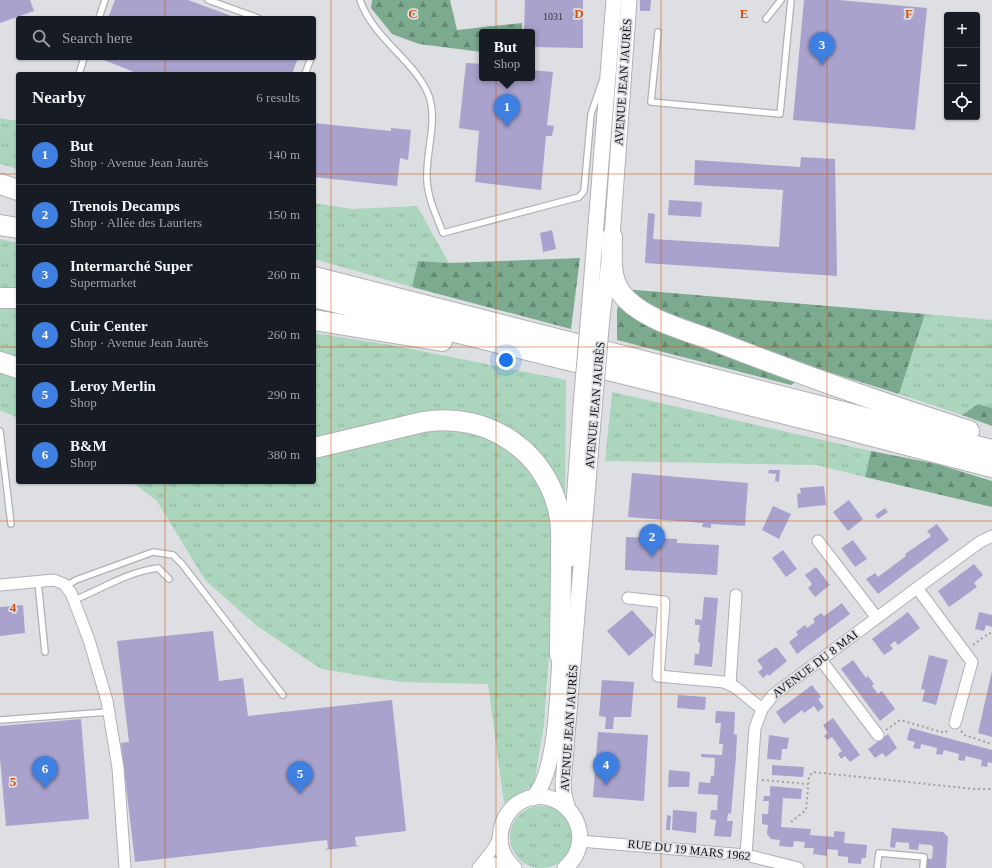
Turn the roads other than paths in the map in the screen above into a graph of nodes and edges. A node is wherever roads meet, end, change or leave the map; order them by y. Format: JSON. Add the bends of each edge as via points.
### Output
{"nodes":[{"id":1,"x":106,"y":0,"type":"edge"},
{"id":2,"x":208,"y":0,"type":"edge"},
{"id":3,"x":360,"y":0,"type":"edge"},
{"id":4,"x":614,"y":0,"type":"edge"},
{"id":5,"x":629,"y":0,"type":"edge"},
{"id":6,"x":781,"y":0,"type":"edge"},
{"id":7,"x":791,"y":0,"type":"edge"},
{"id":8,"x":100,"y":16,"type":"edge"},
{"id":9,"x":252,"y":16,"type":"edge"},
{"id":10,"x":766,"y":19,"type":"dead end"},
{"id":11,"x":658,"y":32,"type":"dead end"},
{"id":12,"x":83,"y":60,"type":"edge"},
{"id":13,"x":309,"y":60,"type":"edge"},
{"id":14,"x":610,"y":60,"type":"junction"},
{"id":15,"x":80,"y":72,"type":"edge"},
{"id":16,"x":306,"y":72,"type":"edge"},
{"id":17,"x":0,"y":184,"type":"edge"},
{"id":18,"x":16,"y":189,"type":"edge"},
{"id":19,"x":0,"y":199,"type":"edge"},
{"id":20,"x":16,"y":203,"type":"edge"},
{"id":21,"x":0,"y":225,"type":"edge"},
{"id":22,"x":16,"y":228,"type":"edge"},
{"id":23,"x":612,"y":237,"type":"junction"},
{"id":24,"x":316,"y":278,"type":"edge"},
{"id":25,"x":316,"y":297,"type":"edge"},
{"id":26,"x":0,"y":298,"type":"edge"},
{"id":27,"x":16,"y":298,"type":"edge"},
{"id":28,"x":595,"y":315,"type":"junction"},
{"id":29,"x":316,"y":320,"type":"edge"},
{"id":30,"x":0,"y":362,"type":"edge"},
{"id":31,"x":587,"y":365,"type":"junction"},
{"id":32,"x":16,"y":367,"type":"edge"},
{"id":33,"x":588,"y":408,"type":"junction"},
{"id":34,"x":0,"y":431,"type":"edge"},
{"id":35,"x":992,"y":438,"type":"edge"},
{"id":36,"x":316,"y":448,"type":"edge"},
{"id":37,"x":992,"y":450,"type":"edge"},
{"id":38,"x":992,"y":468,"type":"edge"},
{"id":39,"x":11,"y":524,"type":"dead end"},
{"id":40,"x":992,"y":536,"type":"edge"},
{"id":41,"x":818,"y":541,"type":"dead end"},
{"id":42,"x":169,"y":579,"type":"dead end"},
{"id":43,"x":38,"y":582,"type":"junction"},
{"id":44,"x":0,"y":585,"type":"edge"},
{"id":45,"x":66,"y":586,"type":"junction"},
{"id":46,"x":917,"y":588,"type":"junction"},
{"id":47,"x":736,"y":595,"type":"dead end"},
{"id":48,"x":628,"y":598,"type":"dead end"},
{"id":49,"x":74,"y":600,"type":"junction"},
{"id":50,"x":877,"y":618,"type":"junction"},
{"id":51,"x":44,"y":652,"type":"dead end"},
{"id":52,"x":560,"y":655,"type":"junction"},
{"id":53,"x":821,"y":660,"type":"junction"},
{"id":54,"x":730,"y":684,"type":"junction"},
{"id":55,"x":282,"y":695,"type":"dead end"},
{"id":56,"x":762,"y":708,"type":"junction"},
{"id":57,"x":109,"y":712,"type":"junction"},
{"id":58,"x":0,"y":720,"type":"edge"},
{"id":59,"x":955,"y":723,"type":"road end"},
{"id":60,"x":878,"y":735,"type":"road end"},
{"id":61,"x":533,"y":798,"type":"junction"},
{"id":62,"x":568,"y":809,"type":"junction"},
{"id":63,"x":500,"y":835,"type":"junction"},
{"id":64,"x":580,"y":841,"type":"junction"},
{"id":65,"x":746,"y":855,"type":"junction"},
{"id":66,"x":513,"y":867,"type":"edge"},
{"id":67,"x":125,"y":868,"type":"edge"},
{"id":68,"x":478,"y":868,"type":"edge"},
{"id":69,"x":483,"y":868,"type":"edge"},
{"id":70,"x":565,"y":868,"type":"edge"},
{"id":71,"x":798,"y":868,"type":"edge"},
{"id":72,"x":877,"y":868,"type":"edge"},
{"id":73,"x":923,"y":868,"type":"edge"}],
"edges":[{"from":1,"to":8,"type":"lane"},
{"from":2,"to":9,"type":"lane"},
{"from":3,"to":14,"type":"lane","via":[[376,30],[413,71],[428,94],[432,116],[427,181],[443,233],[579,197],[584,191],[592,108]]},
{"from":4,"to":14,"type":"main road","name":"AVENUE JEAN JAURÈS"},
{"from":5,"to":23,"type":"main road","name":"AVENUE JEAN JAURÈS"},
{"from":6,"to":10,"type":"lane"},
{"from":7,"to":11,"type":"lane","via":[[780,114],[651,102]]},
{"from":12,"to":15,"type":"lane"},
{"from":13,"to":16,"type":"lane"},
{"from":14,"to":28,"type":"main road","name":"AVENUE JEAN JAURÈS"},
{"from":17,"to":18,"type":"highway"},
{"from":19,"to":20,"type":"highway"},
{"from":21,"to":22,"type":"highway"},
{"from":23,"to":28,"type":"main road","name":"AVENUE JEAN JAURÈS"},
{"from":23,"to":35,"type":"highway","via":[[614,281],[624,297],[648,315],[804,375]]},
{"from":24,"to":37,"type":"highway"},
{"from":25,"to":31,"type":"highway"},
{"from":26,"to":27,"type":"highway"},
{"from":28,"to":33,"type":"main road","name":"AVENUE JEAN JAURÈS","bridge":true},
{"from":29,"to":31,"type":"highway","via":[[428,338],[560,366]]},
{"from":30,"to":32,"type":"highway"},
{"from":31,"to":38,"type":"highway","via":[[843,428]]},
{"from":33,"to":52,"type":"main road","name":"AVENUE JEAN JAURÈS"},
{"from":33,"to":62,"type":"main road","name":"AVENUE JEAN JAURÈS","via":[[562,784]]},
{"from":34,"to":39,"type":"lane"},
{"from":36,"to":52,"type":"highway","via":[[439,420],[462,421],[487,427],[522,448],[545,476],[560,519]]},
{"from":40,"to":46,"type":"street","name":"AVENUE DU 8 MAI"},
{"from":41,"to":50,"type":"street"},
{"from":42,"to":49,"type":"lane","via":[[158,568],[149,569],[114,580]]},
{"from":43,"to":44,"type":"street"},
{"from":43,"to":45,"type":"street","via":[[54,580]]},
{"from":43,"to":51,"type":"lane"},
{"from":45,"to":49,"type":"street"},
{"from":45,"to":55,"type":"lane","via":[[153,552],[173,555]]},
{"from":46,"to":50,"type":"street","name":"AVENUE DU 8 MAI"},
{"from":46,"to":59,"type":"street","via":[[972,662]]},
{"from":47,"to":54,"type":"street"},
{"from":48,"to":54,"type":"street","via":[[664,602],[658,676]]},
{"from":49,"to":57,"type":"street","via":[[93,651]]},
{"from":50,"to":53,"type":"street","name":"AVENUE DU 8 MAI"},
{"from":52,"to":61,"type":"main road","name":"AVENUE JEAN JAURÈS","via":[[551,752],[540,789]]},
{"from":53,"to":56,"type":"street","name":"AVENUE DU 8 MAI","via":[[773,695]]},
{"from":53,"to":60,"type":"street"},
{"from":54,"to":56,"type":"street"},
{"from":56,"to":65,"type":"street","name":"AVENUE DU 8 MAI","via":[[755,728]]},
{"from":57,"to":58,"type":"lane"},
{"from":57,"to":67,"type":"street","via":[[118,768]]},
{"from":61,"to":62,"type":"main road","via":[[552,799]]},
{"from":61,"to":63,"type":"main road","via":[[520,802],[510,811],[503,822]]},
{"from":62,"to":64,"type":"main road","via":[[577,821]]},
{"from":63,"to":66,"type":"main road","via":[[503,852]]},
{"from":63,"to":68,"type":"street"},
{"from":64,"to":65,"type":"street","name":"RUE DU 19 MARS 1962"},
{"from":64,"to":70,"type":"main road","via":[[576,854]]},
{"from":65,"to":71,"type":"street","name":"RUE DU 19 MARS 1962"},
{"from":66,"to":69,"type":"street","via":[[496,863]]},
{"from":72,"to":73,"type":"lane","via":[[879,853],[924,857]]}]}
